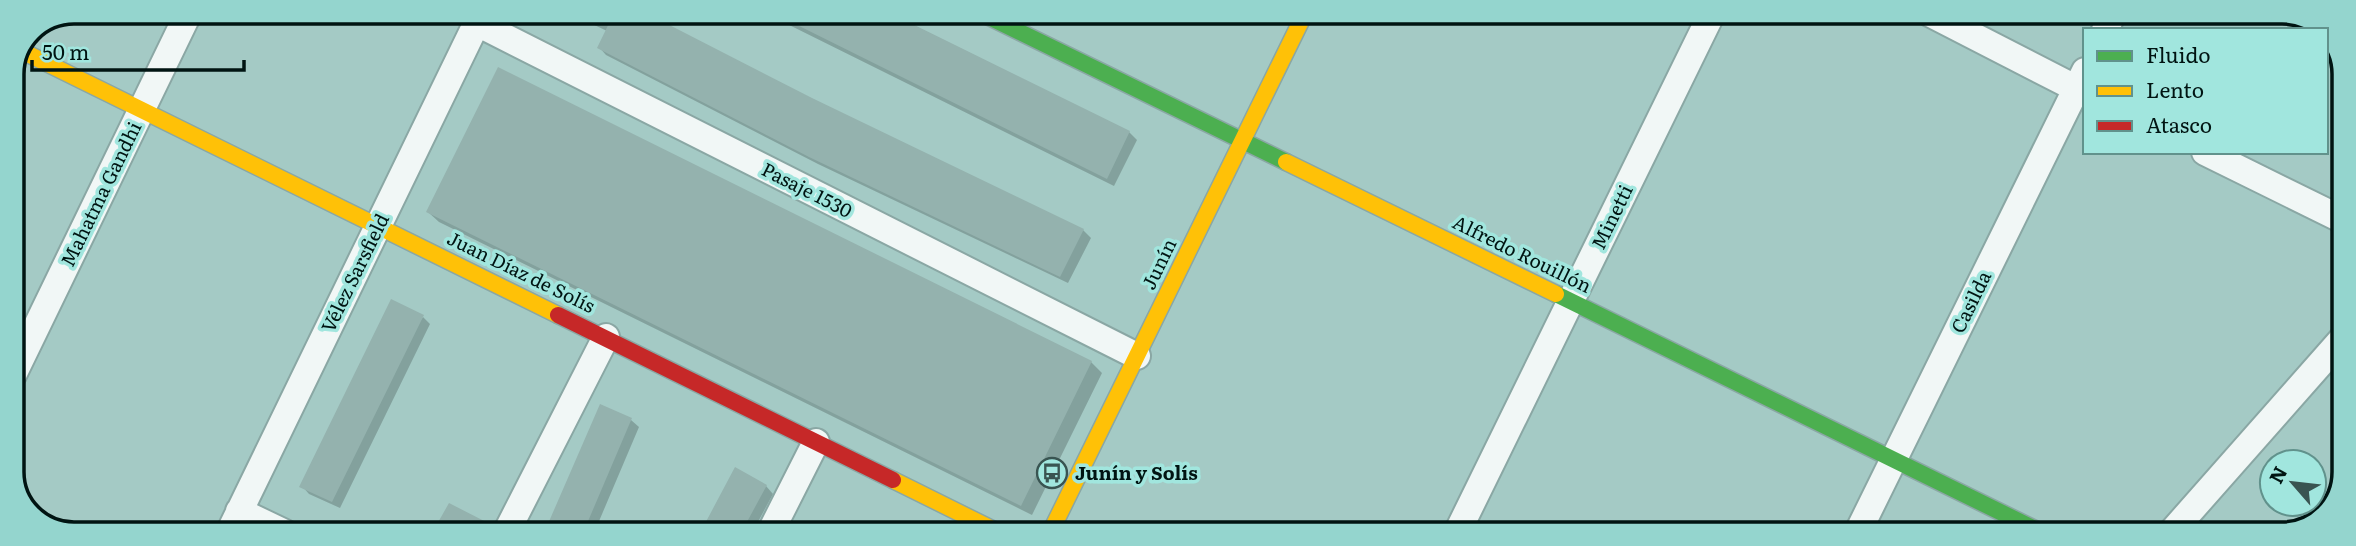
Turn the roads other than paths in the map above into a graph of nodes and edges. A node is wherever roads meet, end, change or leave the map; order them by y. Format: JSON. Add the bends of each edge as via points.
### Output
{"nodes":[{"id":1,"x":184,"y":25,"type":"edge"},
{"id":2,"x":477,"y":25,"type":"edge"},
{"id":3,"x":494,"y":25,"type":"edge"},
{"id":4,"x":1005,"y":25,"type":"edge"},
{"id":5,"x":1299,"y":25,"type":"edge"},
{"id":6,"x":1706,"y":25,"type":"edge"},
{"id":7,"x":1955,"y":25,"type":"edge"},
{"id":8,"x":29,"y":54,"type":"edge"},
{"id":9,"x":2082,"y":84,"type":"edge"},
{"id":10,"x":142,"y":110,"type":"junction"},
{"id":11,"x":1242,"y":141,"type":"junction"},
{"id":12,"x":2209,"y":154,"type":"edge"},
{"id":13,"x":2331,"y":214,"type":"edge"},
{"id":14,"x":378,"y":226,"type":"junction"},
{"id":15,"x":1570,"y":301,"type":"junction"},
{"id":16,"x":606,"y":337,"type":"junction"},
{"id":17,"x":25,"y":351,"type":"edge"},
{"id":18,"x":2332,"y":351,"type":"edge"},
{"id":19,"x":1137,"y":356,"type":"junction"},
{"id":20,"x":816,"y":442,"type":"junction"},
{"id":21,"x":1893,"y":460,"type":"junction"},
{"id":22,"x":234,"y":522,"type":"edge"},
{"id":23,"x":512,"y":522,"type":"edge"},
{"id":24,"x":776,"y":522,"type":"edge"},
{"id":25,"x":978,"y":522,"type":"edge"},
{"id":26,"x":1055,"y":522,"type":"edge"},
{"id":27,"x":1462,"y":522,"type":"edge"},
{"id":28,"x":1863,"y":522,"type":"edge"},
{"id":29,"x":2020,"y":522,"type":"edge"},
{"id":30,"x":2181,"y":522,"type":"edge"}],
"edges":[{"from":1,"to":10,"type":"street","name":"Mahatma Gandhi"},
{"from":2,"to":14,"type":"street","name":"Vélez Sarsfield"},
{"from":3,"to":19,"type":"street","name":"Pasaje 1530"},
{"from":4,"to":11,"type":"main road","name":"Alfredo Rouillón"},
{"from":5,"to":11,"type":"main road","name":"Junín"},
{"from":6,"to":15,"type":"street","name":"Minetti"},
{"from":7,"to":9,"type":"street"},
{"from":8,"to":10,"type":"main road","name":"Juan Díaz de Solís"},
{"from":9,"to":21,"type":"street","name":"Casilda"},
{"from":10,"to":14,"type":"main road","name":"Juan Díaz de Solís"},
{"from":10,"to":17,"type":"street","name":"Mahatma Gandhi"},
{"from":11,"to":15,"type":"main road","name":"Alfredo Rouillón"},
{"from":11,"to":19,"type":"main road","name":"Junín"},
{"from":12,"to":13,"type":"street"},
{"from":14,"to":16,"type":"main road","name":"Juan Díaz de Solís"},
{"from":14,"to":22,"type":"street","name":"Vélez Sarsfield"},
{"from":15,"to":21,"type":"main road","name":"Alfredo Rouillón"},
{"from":15,"to":27,"type":"street","name":"Minetti"},
{"from":16,"to":20,"type":"main road","name":"Juan Díaz de Solís"},
{"from":16,"to":23,"type":"street"},
{"from":18,"to":30,"type":"street"},
{"from":19,"to":26,"type":"main road","name":"Junín"},
{"from":20,"to":24,"type":"street"},
{"from":20,"to":25,"type":"main road","name":"Juan Díaz de Solís"},
{"from":21,"to":28,"type":"street","name":"Casilda"},
{"from":21,"to":29,"type":"main road","name":"Alfredo Rouillón"}]}
